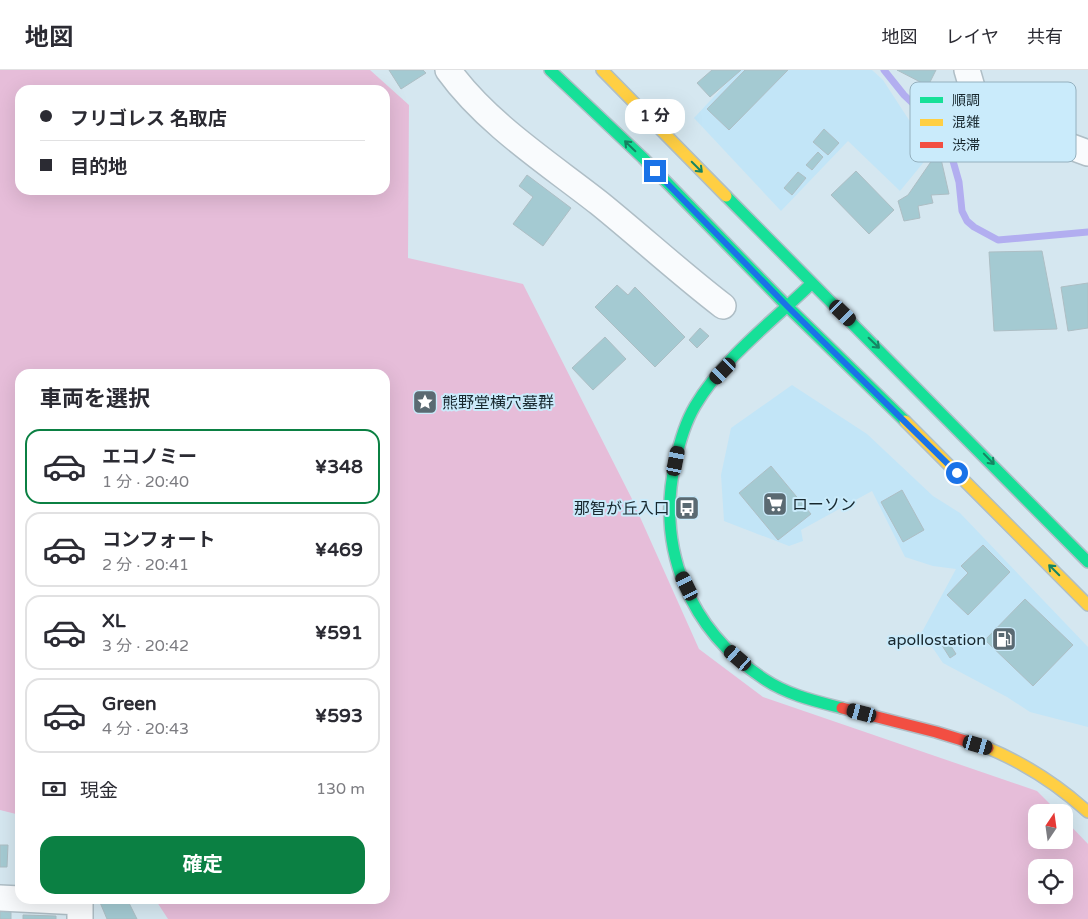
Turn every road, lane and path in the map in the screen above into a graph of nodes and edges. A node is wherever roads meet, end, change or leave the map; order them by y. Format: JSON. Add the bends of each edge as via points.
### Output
{"nodes":[{"id":1,"x":448,"y":70,"type":"edge"},
{"id":2,"x":550,"y":70,"type":"edge"},
{"id":3,"x":602,"y":70,"type":"edge"},
{"id":4,"x":966,"y":70,"type":"edge"},
{"id":5,"x":970,"y":82,"type":"edge"},
{"id":6,"x":1076,"y":148,"type":"edge"},
{"id":7,"x":1088,"y":152,"type":"edge"},
{"id":8,"x":812,"y":283,"type":"junction"},
{"id":9,"x":723,"y":306,"type":"dead end"},
{"id":10,"x":788,"y":307,"type":"junction"},
{"id":11,"x":1088,"y":562,"type":"edge"},
{"id":12,"x":1088,"y":605,"type":"edge"},
{"id":13,"x":1088,"y":812,"type":"edge"},
{"id":14,"x":0,"y":898,"type":"edge"},
{"id":15,"x":15,"y":899,"type":"edge"},
{"id":16,"x":80,"y":904,"type":"edge"},
{"id":17,"x":80,"y":919,"type":"edge"}],
"edges":[{"from":1,"to":9,"type":"street","via":[[459,86],[521,143],[601,204]]},
{"from":10,"to":2,"type":"street","one_way":true,"via":[[643,158]]},
{"from":3,"to":8,"type":"street","one_way":true},
{"from":4,"to":5,"type":"street"},
{"from":6,"to":7,"type":"street"},
{"from":8,"to":10,"type":"street"},
{"from":8,"to":11,"type":"street","one_way":true,"via":[[904,372]]},
{"from":12,"to":10,"type":"street","one_way":true},
{"from":10,"to":13,"type":"street","via":[[713,381],[695,407],[679,447],[670,490],[670,536],[679,570],[703,619],[724,646],[752,670],[785,690],[994,750],[1060,787]]},
{"from":14,"to":15,"type":"street"},
{"from":16,"to":17,"type":"street"}]}
